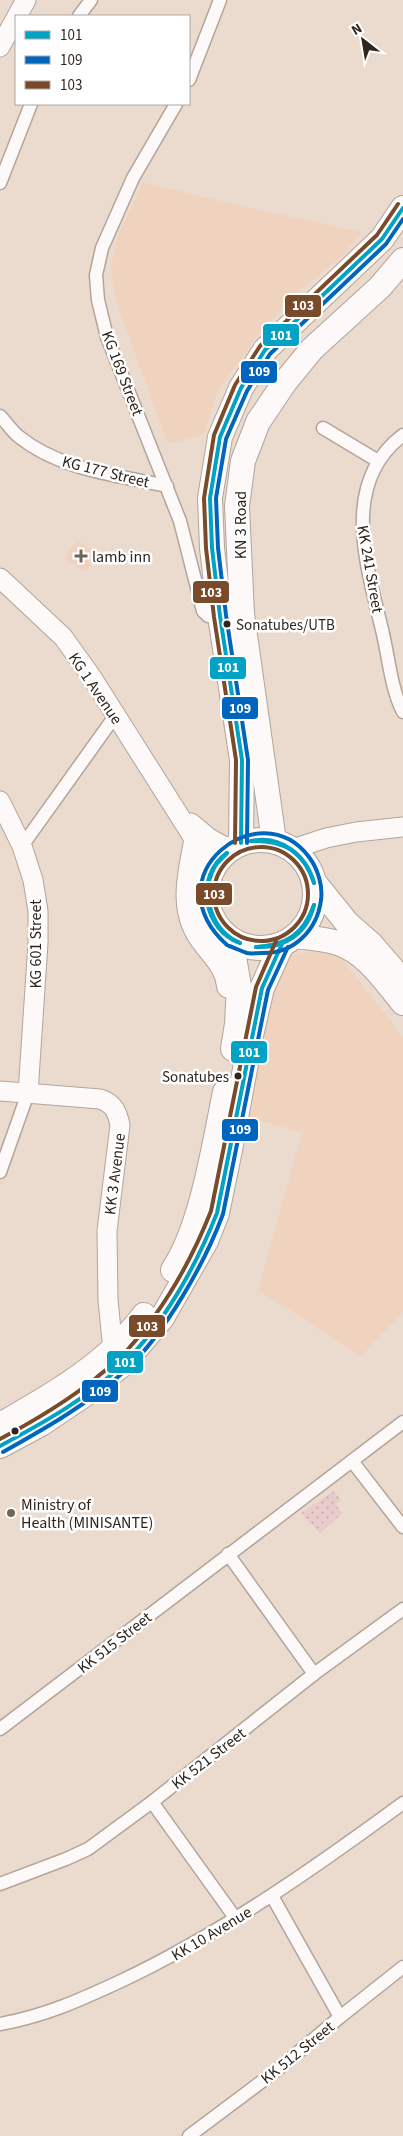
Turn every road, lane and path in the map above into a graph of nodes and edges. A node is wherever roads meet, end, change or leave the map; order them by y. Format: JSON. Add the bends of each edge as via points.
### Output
{"nodes":[{"id":1,"x":26,"y":0,"type":"edge"},
{"id":2,"x":91,"y":0,"type":"edge"},
{"id":3,"x":220,"y":0,"type":"edge"},
{"id":4,"x":18,"y":15,"type":"edge"},
{"id":5,"x":80,"y":15,"type":"edge"},
{"id":6,"x":15,"y":21,"type":"edge"},
{"id":7,"x":0,"y":47,"type":"edge"},
{"id":8,"x":190,"y":77,"type":"edge"},
{"id":9,"x":31,"y":105,"type":"edge"},
{"id":10,"x":175,"y":105,"type":"edge"},
{"id":11,"x":0,"y":183,"type":"edge"},
{"id":12,"x":403,"y":208,"type":"edge"},
{"id":13,"x":403,"y":260,"type":"edge"},
{"id":14,"x":0,"y":416,"type":"edge"},
{"id":15,"x":323,"y":428,"type":"dead end"},
{"id":16,"x":403,"y":435,"type":"edge"},
{"id":17,"x":378,"y":461,"type":"junction"},
{"id":18,"x":168,"y":486,"type":"junction"},
{"id":19,"x":0,"y":578,"type":"edge"},
{"id":20,"x":231,"y":615,"type":"junction"},
{"id":21,"x":403,"y":712,"type":"edge"},
{"id":22,"x":115,"y":716,"type":"junction"},
{"id":23,"x":252,"y":760,"type":"junction"},
{"id":24,"x":0,"y":801,"type":"edge"},
{"id":25,"x":177,"y":810,"type":"junction"},
{"id":26,"x":403,"y":827,"type":"edge"},
{"id":27,"x":196,"y":842,"type":"junction"},
{"id":28,"x":283,"y":845,"type":"junction"},
{"id":29,"x":22,"y":846,"type":"junction"},
{"id":30,"x":228,"y":852,"type":"junction"},
{"id":31,"x":314,"y":882,"type":"junction"},
{"id":32,"x":231,"y":940,"type":"junction"},
{"id":33,"x":289,"y":940,"type":"junction"},
{"id":34,"x":403,"y":981,"type":"edge"},
{"id":35,"x":403,"y":1003,"type":"edge"},
{"id":36,"x":242,"y":1030,"type":"junction"},
{"id":37,"x":0,"y":1091,"type":"edge"},
{"id":38,"x":28,"y":1093,"type":"junction"},
{"id":39,"x":0,"y":1172,"type":"edge"},
{"id":40,"x":108,"y":1300,"type":"junction"},
{"id":41,"x":135,"y":1327,"type":"junction"},
{"id":42,"x":118,"y":1357,"type":"junction"},
{"id":43,"x":403,"y":1422,"type":"edge"},
{"id":44,"x":0,"y":1425,"type":"edge"},
{"id":45,"x":0,"y":1446,"type":"edge"},
{"id":46,"x":352,"y":1461,"type":"junction"},
{"id":47,"x":403,"y":1527,"type":"edge"},
{"id":48,"x":228,"y":1554,"type":"junction"},
{"id":49,"x":403,"y":1609,"type":"edge"},
{"id":50,"x":314,"y":1674,"type":"junction"},
{"id":51,"x":0,"y":1729,"type":"edge"},
{"id":52,"x":152,"y":1802,"type":"junction"},
{"id":53,"x":403,"y":1803,"type":"edge"},
{"id":54,"x":0,"y":1884,"type":"edge"},
{"id":55,"x":272,"y":1896,"type":"junction"},
{"id":56,"x":236,"y":1919,"type":"junction"},
{"id":57,"x":403,"y":1967,"type":"edge"},
{"id":58,"x":340,"y":2017,"type":"junction"},
{"id":59,"x":0,"y":2024,"type":"edge"},
{"id":60,"x":189,"y":2136,"type":"edge"}],
"edges":[{"from":1,"to":4,"type":"main road"},
{"from":2,"to":5,"type":"street"},
{"from":3,"to":8,"type":"street"},
{"from":6,"to":7,"type":"main road"},
{"from":9,"to":11,"type":"street"},
{"from":10,"to":18,"type":"street","name":"KG 169 Street","via":[[133,178],[102,248],[96,275],[107,337]]},
{"from":12,"to":20,"type":"highway","name":"KN 3 Road","via":[[382,239],[265,350],[241,388],[220,437],[210,498],[212,548]]},
{"from":13,"to":20,"type":"highway","name":"KN 3 Road","via":[[380,287],[312,349],[258,422],[242,461]]},
{"from":14,"to":18,"type":"street","name":"KG 177 Street","via":[[17,435],[42,453],[71,465]]},
{"from":15,"to":17,"type":"street"},
{"from":16,"to":17,"type":"street","name":"KK 241 Street"},
{"from":17,"to":21,"type":"street","name":"KK 241 Street","via":[[367,485],[361,516],[364,546],[394,687]]},
{"from":18,"to":20,"type":"street","name":"KG 169 Street","via":[[203,611],[208,616]]},
{"from":19,"to":22,"type":"main road","name":"KG 1 Avenue","via":[[63,638]]},
{"from":20,"to":23,"type":"highway","name":"KN 3 Road"},
{"from":22,"to":25,"type":"main road","name":"KG 1 Avenue"},
{"from":22,"to":29,"type":"street"},
{"from":23,"to":28,"type":"highway"},
{"from":23,"to":30,"type":"highway"},
{"from":24,"to":29,"type":"main road","name":"KG 601 Street"},
{"from":25,"to":27,"type":"main road","name":"KG 1 Avenue"},
{"from":25,"to":30,"type":"main road","name":"KG 1 Avenue"},
{"from":26,"to":28,"type":"main road"},
{"from":27,"to":30,"type":"main road","name":"KG 1 Avenue"},
{"from":27,"to":36,"type":"highway","via":[[187,897],[190,916],[200,936],[221,962],[228,980],[231,1008]]},
{"from":28,"to":30,"type":"highway","via":[[257,840]]},
{"from":28,"to":31,"type":"highway","via":[[307,864]]},
{"from":29,"to":38,"type":"main road","name":"KG 601 Street","via":[[33,880],[38,911]]},
{"from":30,"to":32,"type":"highway","via":[[209,878],[206,893],[210,913],[218,928]]},
{"from":31,"to":33,"type":"highway","via":[[315,902],[308,921]]},
{"from":31,"to":34,"type":"highway","via":[[347,923],[371,944]]},
{"from":32,"to":33,"type":"highway","via":[[256,948]]},
{"from":32,"to":36,"type":"highway"},
{"from":33,"to":35,"type":"highway","via":[[339,943],[362,956]]},
{"from":33,"to":36,"type":"highway"},
{"from":36,"to":41,"type":"highway","via":[[199,1208],[179,1261]]},
{"from":36,"to":42,"type":"highway","via":[[230,1150],[217,1213],[206,1241],[162,1318]]},
{"from":37,"to":38,"type":"main road","name":"KK 3 Avenue"},
{"from":38,"to":39,"type":"street"},
{"from":38,"to":40,"type":"main road","name":"KK 3 Avenue","via":[[100,1099],[110,1102],[117,1112],[120,1125],[107,1231]]},
{"from":40,"to":41,"type":"main road"},
{"from":40,"to":42,"type":"main road","name":"KK 3 Avenue"},
{"from":41,"to":42,"type":"highway"},
{"from":42,"to":44,"type":"highway","via":[[80,1376]]},
{"from":42,"to":45,"type":"highway","via":[[84,1395]]},
{"from":43,"to":46,"type":"street","name":"KK 515 Street"},
{"from":46,"to":47,"type":"street"},
{"from":46,"to":48,"type":"street","name":"KK 515 Street"},
{"from":48,"to":50,"type":"street"},
{"from":48,"to":51,"type":"street","name":"KK 515 Street"},
{"from":49,"to":50,"type":"street","name":"KK 521 Street"},
{"from":50,"to":52,"type":"street","name":"KK 521 Street"},
{"from":52,"to":54,"type":"street","name":"KK 521 Street","via":[[88,1849]]},
{"from":52,"to":56,"type":"street"},
{"from":53,"to":55,"type":"street","name":"KK 10 Avenue"},
{"from":55,"to":56,"type":"street","name":"KK 10 Avenue"},
{"from":55,"to":58,"type":"street"},
{"from":56,"to":59,"type":"street","name":"KK 10 Avenue","via":[[163,1961],[67,2007]]},
{"from":57,"to":58,"type":"street","name":"KK 512 Street"},
{"from":58,"to":60,"type":"street","name":"KK 512 Street","via":[[277,2070]]}]}
